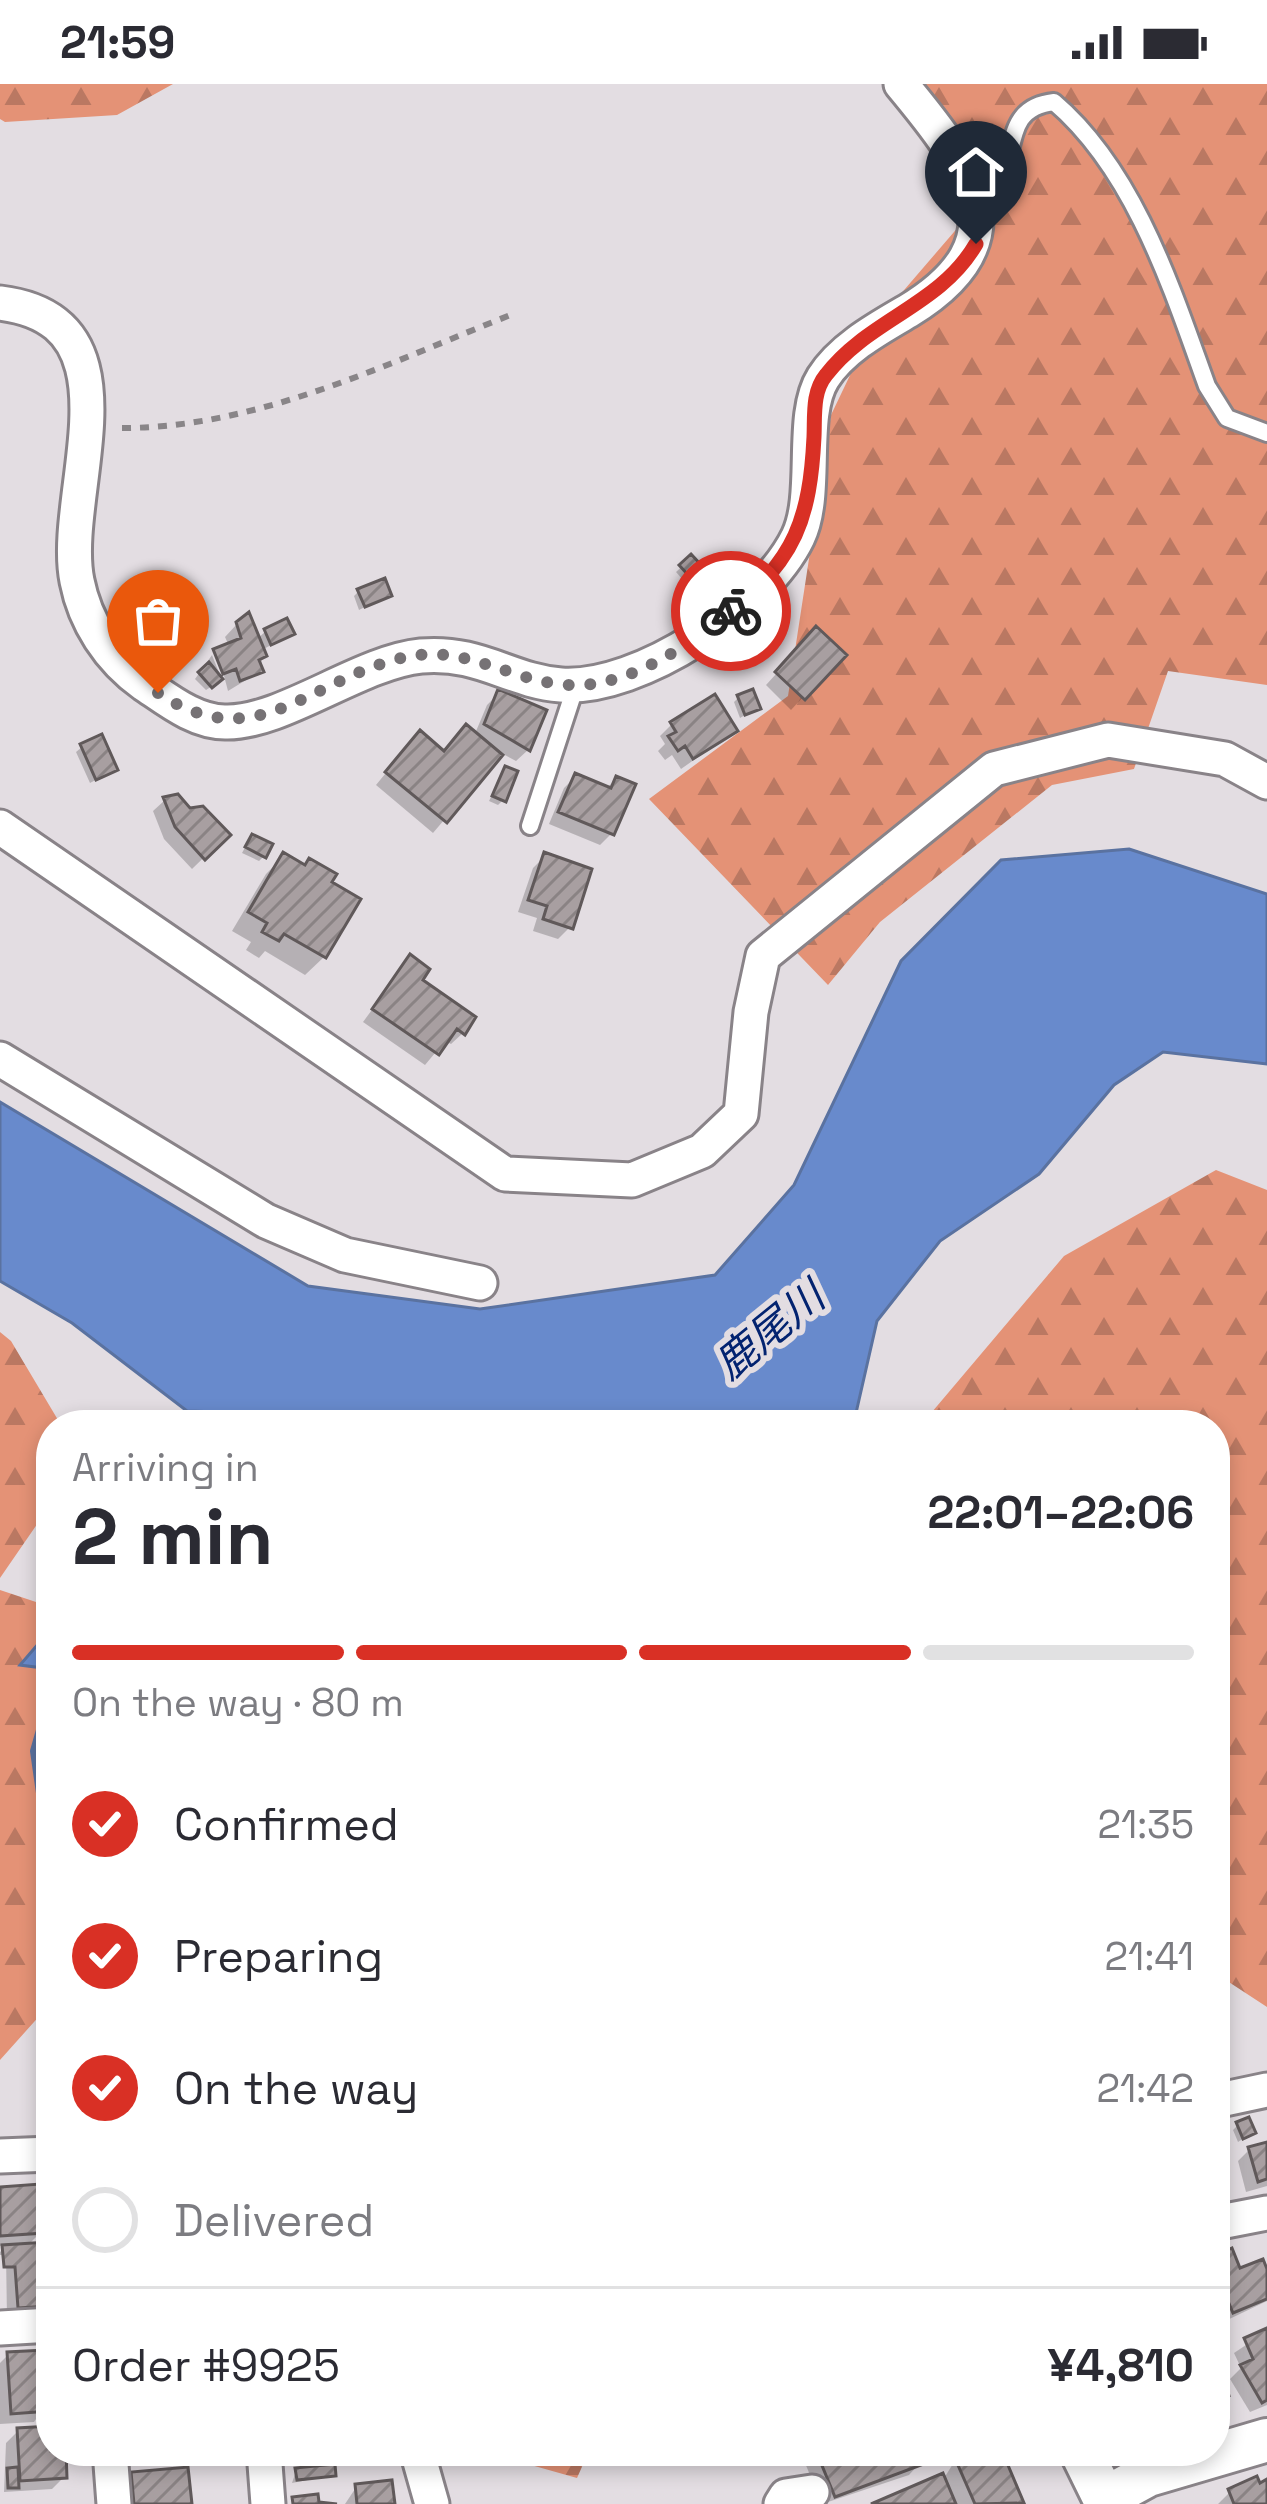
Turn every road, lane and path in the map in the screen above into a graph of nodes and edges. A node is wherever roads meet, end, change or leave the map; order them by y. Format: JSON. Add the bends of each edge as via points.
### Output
{"nodes":[{"id":1,"x":901,"y":84,"type":"edge"},
{"id":2,"x":978,"y":211,"type":"junction"},
{"id":3,"x":0,"y":303,"type":"edge"},
{"id":4,"x":513,"y":314,"type":"dead end"},
{"id":5,"x":88,"y":428,"type":"junction"},
{"id":6,"x":1267,"y":433,"type":"edge"},
{"id":7,"x":576,"y":684,"type":"junction"},
{"id":8,"x":1267,"y":782,"type":"edge"},
{"id":9,"x":530,"y":826,"type":"dead end"},
{"id":10,"x":0,"y":827,"type":"edge"},
{"id":11,"x":0,"y":1059,"type":"edge"},
{"id":12,"x":480,"y":1283,"type":"dead end"},
{"id":13,"x":1267,"y":2090,"type":"edge"},
{"id":14,"x":1230,"y":2098,"type":"edge"},
{"id":15,"x":36,"y":2155,"type":"edge"},
{"id":16,"x":0,"y":2156,"type":"edge"},
{"id":17,"x":1267,"y":2213,"type":"edge"},
{"id":18,"x":1230,"y":2220,"type":"edge"},
{"id":19,"x":36,"y":2326,"type":"edge"},
{"id":20,"x":0,"y":2328,"type":"edge"},
{"id":21,"x":1267,"y":2440,"type":"edge"},
{"id":22,"x":1230,"y":2451,"type":"edge"},
{"id":23,"x":111,"y":2466,"type":"edge"},
{"id":24,"x":265,"y":2466,"type":"edge"},
{"id":25,"x":422,"y":2466,"type":"edge"},
{"id":26,"x":1087,"y":2466,"type":"edge"},
{"id":27,"x":1181,"y":2466,"type":"edge"},
{"id":28,"x":1102,"y":2502,"type":"edge"},
{"id":29,"x":114,"y":2504,"type":"edge"},
{"id":30,"x":268,"y":2504,"type":"edge"},
{"id":31,"x":432,"y":2504,"type":"edge"}],
"edges":[{"from":1,"to":2,"type":"street","via":[[970,181]]},
{"from":2,"to":6,"type":"lane","via":[[1002,183],[1013,128],[1035,104],[1054,102],[1115,173],[1207,386],[1228,418]]},
{"from":2,"to":7,"type":"street","via":[[976,244],[961,270],[867,335],[823,377],[800,534],[771,579],[647,668]]},
{"from":3,"to":5,"type":"street","via":[[19,305],[61,332],[89,387]]},
{"from":4,"to":5,"type":"path","via":[[302,396],[177,428]]},
{"from":5,"to":7,"type":"street","via":[[74,536],[88,622],[134,677],[182,710],[226,723],[398,658],[437,655]]},
{"from":7,"to":9,"type":"lane"},
{"from":8,"to":10,"type":"street","via":[[1225,758],[1108,740],[994,769],[764,956],[741,1114],[702,1151],[632,1180],[505,1174]]},
{"from":11,"to":12,"type":"street","via":[[266,1221],[346,1255]]},
{"from":13,"to":14,"type":"street"},
{"from":15,"to":16,"type":"street"},
{"from":17,"to":18,"type":"street"},
{"from":19,"to":20,"type":"street"},
{"from":21,"to":22,"type":"street"},
{"from":23,"to":29,"type":"street"},
{"from":24,"to":30,"type":"street"},
{"from":25,"to":31,"type":"street"},
{"from":26,"to":28,"type":"street"},
{"from":27,"to":28,"type":"street"}]}
